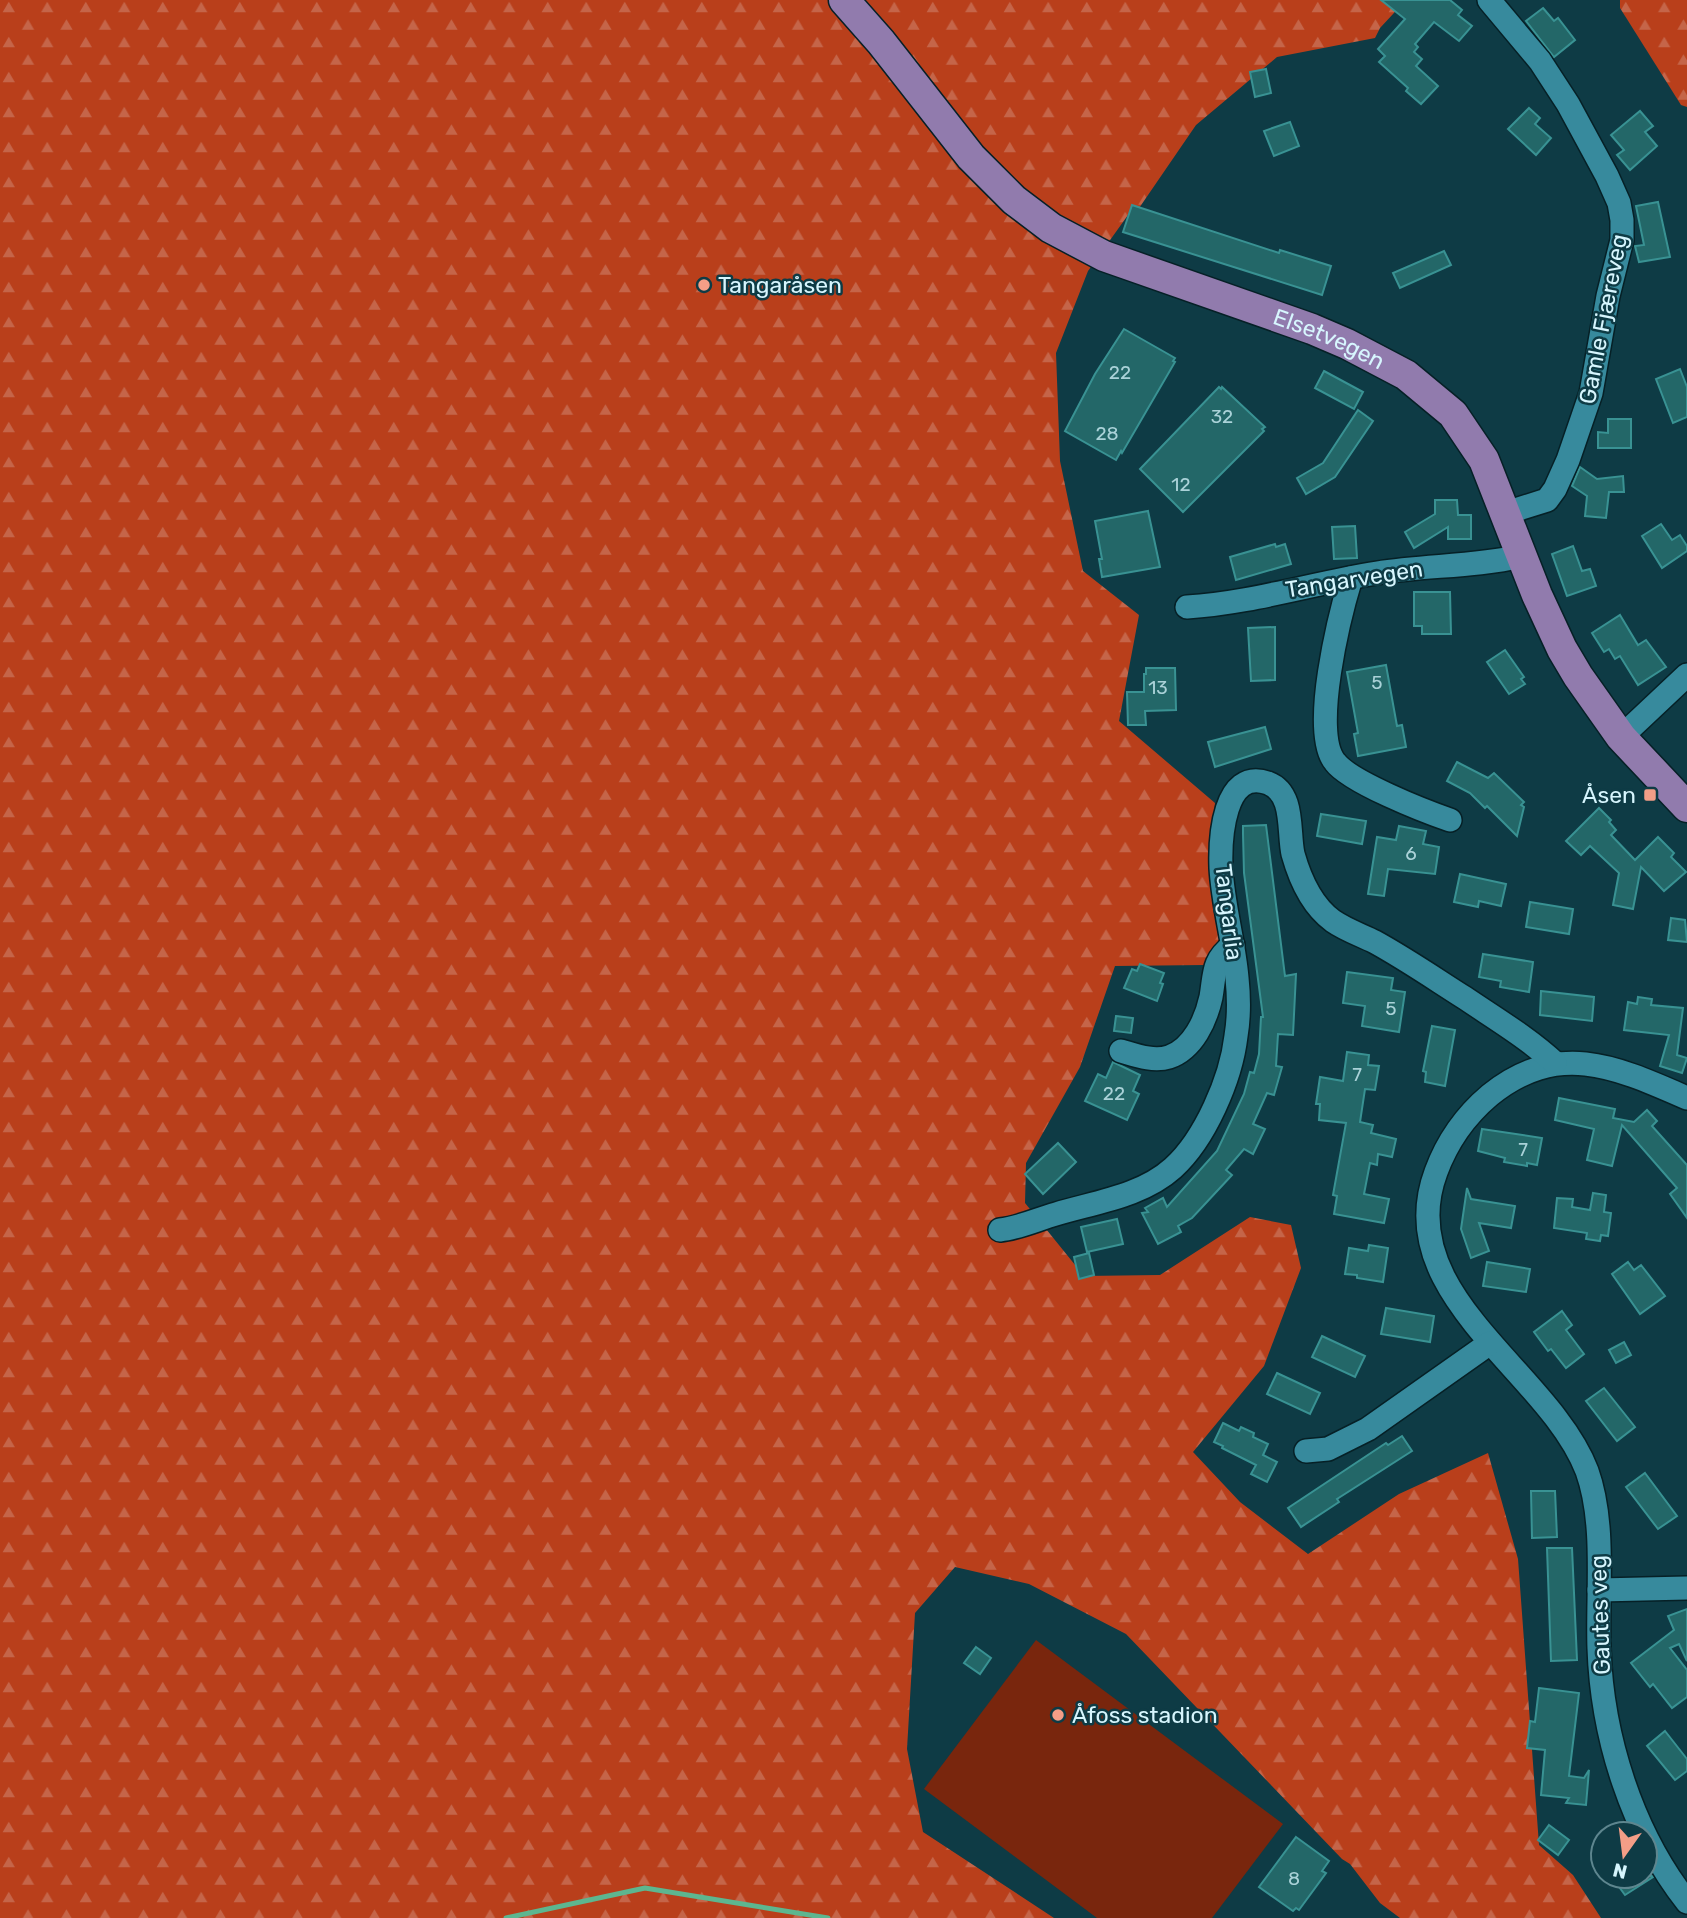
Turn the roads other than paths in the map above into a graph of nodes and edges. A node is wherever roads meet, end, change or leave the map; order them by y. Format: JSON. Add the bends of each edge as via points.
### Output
{"nodes":[{"id":1,"x":844,"y":0,"type":"edge"},
{"id":2,"x":1489,"y":0,"type":"edge"},
{"id":3,"x":1506,"y":513,"type":"junction"},
{"id":4,"x":1521,"y":556,"type":"junction"},
{"id":5,"x":1351,"y":578,"type":"junction"},
{"id":6,"x":1187,"y":607,"type":"dead end"},
{"id":7,"x":1687,"y":675,"type":"edge"},
{"id":8,"x":1621,"y":737,"type":"junction"},
{"id":9,"x":1687,"y":807,"type":"edge"},
{"id":10,"x":1450,"y":820,"type":"dead end"},
{"id":11,"x":1233,"y":945,"type":"junction"},
{"id":12,"x":1121,"y":1051,"type":"dead end"},
{"id":13,"x":1555,"y":1063,"type":"junction"},
{"id":14,"x":1687,"y":1098,"type":"edge"},
{"id":15,"x":1000,"y":1230,"type":"dead end"},
{"id":16,"x":1490,"y":1343,"type":"junction"},
{"id":17,"x":1306,"y":1451,"type":"dead end"},
{"id":18,"x":1687,"y":1588,"type":"edge"},
{"id":19,"x":1599,"y":1591,"type":"junction"},
{"id":20,"x":1687,"y":1902,"type":"edge"}],
"edges":[{"from":1,"to":3,"type":"main road","name":"Elsetvegen","via":[[971,157],[1034,216],[1104,256],[1312,329],[1406,375],[1469,435]]},
{"from":2,"to":3,"type":"street","name":"Gamle Fjæreveg","via":[[1568,104],[1607,176],[1622,220],[1622,240],[1591,393],[1567,460],[1547,500]]},
{"from":3,"to":4,"type":"main road","name":"Elsetvegen"},
{"from":4,"to":5,"type":"street","name":"Tangarvegen"},
{"from":4,"to":8,"type":"main road","name":"Elsetvegen","via":[[1562,649]]},
{"from":5,"to":6,"type":"street","name":"Tangarvegen"},
{"from":5,"to":10,"type":"street","via":[[1326,688],[1324,709],[1331,757],[1342,769],[1378,789]]},
{"from":7,"to":8,"type":"street"},
{"from":8,"to":9,"type":"main road","name":"Elsetvegen"},
{"from":11,"to":12,"type":"street","via":[[1217,961],[1201,1027],[1181,1050],[1154,1058]]},
{"from":11,"to":13,"type":"street","name":"Tangarlia","via":[[1222,871],[1223,835],[1234,793],[1258,780],[1282,794],[1300,876],[1317,907],[1480,1008]]},
{"from":11,"to":15,"type":"street","name":"Tangarlia","via":[[1238,981],[1236,1038],[1219,1096],[1189,1151],[1156,1181],[1134,1192]]},
{"from":13,"to":14,"type":"street","name":"Gautes veg","via":[[1612,1070]]},
{"from":13,"to":16,"type":"street","name":"Gautes veg","via":[[1524,1072],[1468,1116],[1440,1161],[1430,1194],[1429,1228],[1437,1260],[1463,1308]]},
{"from":16,"to":17,"type":"street","via":[[1357,1435],[1328,1449]]},
{"from":16,"to":19,"type":"street","name":"Gautes veg","via":[[1559,1419],[1587,1471],[1596,1515]]},
{"from":18,"to":19,"type":"street"},
{"from":19,"to":20,"type":"street","name":"Gautes veg","via":[[1602,1689],[1614,1754],[1647,1837]]}]}
